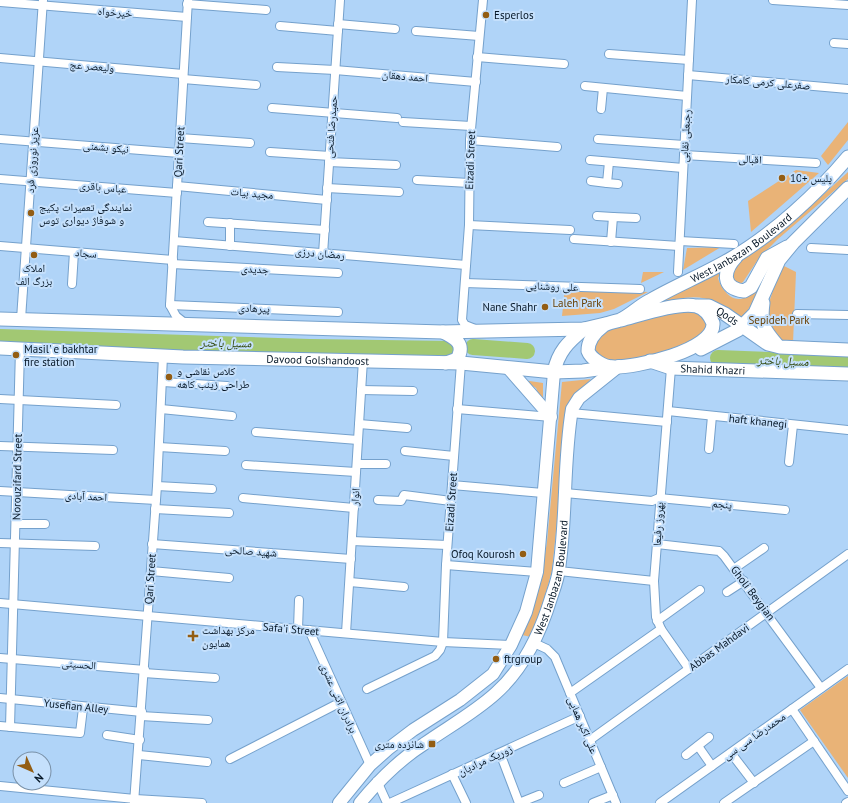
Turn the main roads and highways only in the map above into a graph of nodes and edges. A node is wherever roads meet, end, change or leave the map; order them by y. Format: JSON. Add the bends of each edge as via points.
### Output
{"nodes":[{"id":1,"x":848,"y":158,"type":"edge"},
{"id":2,"x":848,"y":188,"type":"edge"},
{"id":3,"x":752,"y":245,"type":"junction"},
{"id":4,"x":791,"y":245,"type":"junction"},
{"id":5,"x":764,"y":296,"type":"junction"},
{"id":6,"x":697,"y":306,"type":"junction"},
{"id":7,"x":0,"y":319,"type":"edge"},
{"id":8,"x":621,"y":320,"type":"junction"},
{"id":9,"x":605,"y":324,"type":"junction"},
{"id":10,"x":744,"y":326,"type":"junction"},
{"id":11,"x":584,"y":329,"type":"junction"},
{"id":12,"x":443,"y":332,"type":"junction"},
{"id":13,"x":780,"y":347,"type":"junction"},
{"id":14,"x":0,"y":348,"type":"edge"},
{"id":15,"x":689,"y":350,"type":"junction"},
{"id":16,"x":848,"y":350,"type":"edge"},
{"id":17,"x":650,"y":362,"type":"junction"},
{"id":18,"x":446,"y":363,"type":"junction"},
{"id":19,"x":615,"y":367,"type":"junction"},
{"id":20,"x":509,"y":369,"type":"junction"},
{"id":21,"x":554,"y":372,"type":"junction"},
{"id":22,"x":848,"y":374,"type":"edge"},
{"id":23,"x":551,"y":417,"type":"junction"},
{"id":24,"x":534,"y":643,"type":"junction"},
{"id":25,"x":511,"y":645,"type":"junction"},
{"id":26,"x":370,"y":765,"type":"junction"},
{"id":27,"x":377,"y":781,"type":"junction"},
{"id":28,"x":339,"y":803,"type":"edge"},
{"id":29,"x":360,"y":803,"type":"edge"}],
"edges":[{"from":1,"to":3,"type":"main road","name":"West Janbazan Boulevard","via":[[805,201]]},
{"from":2,"to":4,"type":"main road"},
{"from":3,"to":4,"type":"main road","via":[[730,264],[725,275],[727,282],[738,290],[744,291],[751,287],[767,258]]},
{"from":3,"to":8,"type":"main road","name":"West Janbazan Boulevard","via":[[650,300]]},
{"from":4,"to":5,"type":"main road","via":[[779,260]]},
{"from":5,"to":10,"type":"main road"},
{"from":5,"to":13,"type":"main road","via":[[762,322],[766,332]]},
{"from":6,"to":8,"type":"main road","name":"Qods","via":[[677,306]]},
{"from":6,"to":10,"type":"main road","name":"Qods","via":[[709,306]]},
{"from":6,"to":15,"type":"main road","via":[[708,314],[713,328],[709,337]]},
{"from":7,"to":12,"type":"main road"},
{"from":8,"to":9,"type":"main road","name":"Qods"},
{"from":9,"to":11,"type":"main road"},
{"from":9,"to":19,"type":"main road","via":[[596,331],[588,351],[593,358]]},
{"from":10,"to":13,"type":"main road","name":"Qods","via":[[768,344]]},
{"from":10,"to":15,"type":"main road","via":[[704,348]]},
{"from":11,"to":12,"type":"main road"},
{"from":11,"to":21,"type":"main road","via":[[558,355]]},
{"from":12,"to":18,"type":"main road","via":[[456,338],[460,346],[457,358]]},
{"from":13,"to":16,"type":"main road","name":"Qods"},
{"from":14,"to":18,"type":"main road","name":"Davood Golshandoost","via":[[163,356]]},
{"from":15,"to":17,"type":"main road"},
{"from":17,"to":19,"type":"main road","name":"Davood Golshandoost"},
{"from":17,"to":22,"type":"main road","name":"Shahid Khazri","via":[[671,368]]},
{"from":18,"to":20,"type":"main road","name":"Davood Golshandoost"},
{"from":19,"to":21,"type":"main road","name":"Davood Golshandoost"},
{"from":19,"to":24,"type":"main road","name":"West Janbazan Boulevard","via":[[579,398],[571,413],[559,571]]},
{"from":20,"to":21,"type":"main road","name":"Davood Golshandoost"},
{"from":20,"to":23,"type":"main road"},
{"from":21,"to":23,"type":"main road","name":"West Janbazan Boulevard"},
{"from":23,"to":25,"type":"main road","name":"West Janbazan Boulevard","via":[[537,572],[526,612]]},
{"from":24,"to":25,"type":"main road"},
{"from":24,"to":27,"type":"main road","name":"West Janbazan Boulevard","via":[[514,674],[496,693],[470,714],[423,744]]},
{"from":25,"to":26,"type":"main road","name":"West Janbazan Boulevard","via":[[499,666],[485,681],[413,730]]},
{"from":26,"to":27,"type":"main road"},
{"from":26,"to":28,"type":"main road","name":"West Janbazan Boulevard"},
{"from":27,"to":29,"type":"main road","name":"West Janbazan Boulevard"}]}
